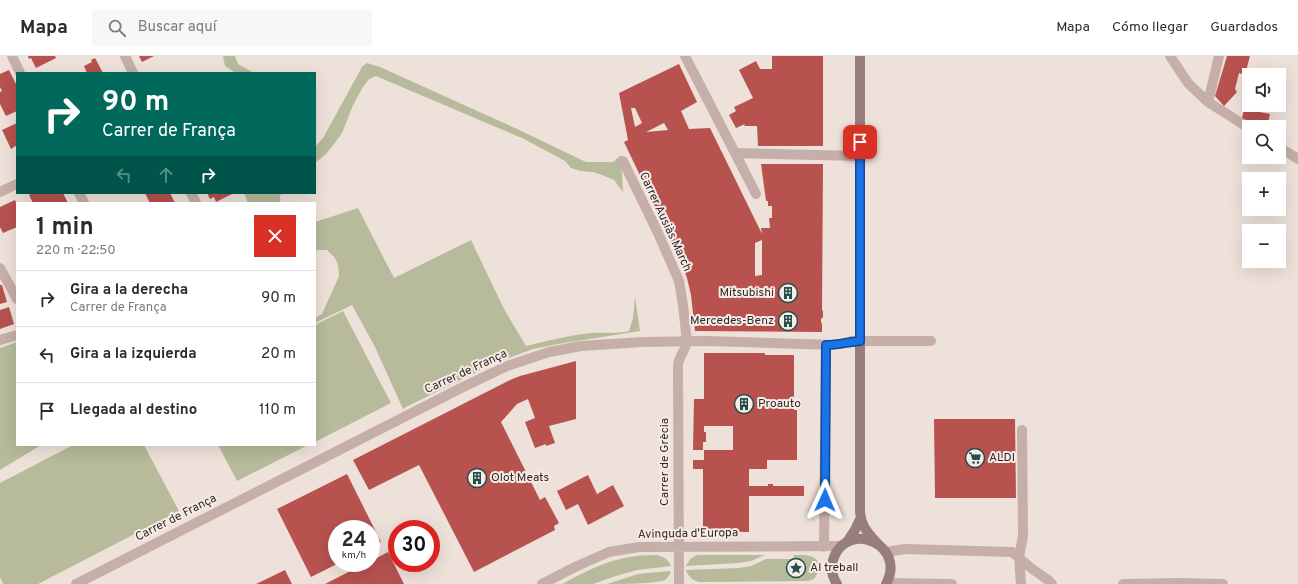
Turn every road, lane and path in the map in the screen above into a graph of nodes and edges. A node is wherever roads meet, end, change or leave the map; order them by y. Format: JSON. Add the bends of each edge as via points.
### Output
{"nodes":[{"id":1,"x":12,"y":56,"type":"edge"},
{"id":2,"x":125,"y":56,"type":"edge"},
{"id":3,"x":685,"y":56,"type":"edge"},
{"id":4,"x":860,"y":56,"type":"edge"},
{"id":5,"x":1170,"y":56,"type":"edge"},
{"id":6,"x":1219,"y":56,"type":"edge"},
{"id":7,"x":20,"y":72,"type":"edge"},
{"id":8,"x":133,"y":72,"type":"edge"},
{"id":9,"x":1208,"y":102,"type":"junction"},
{"id":10,"x":1242,"y":124,"type":"edge"},
{"id":11,"x":1286,"y":151,"type":"edge"},
{"id":12,"x":735,"y":153,"type":"junction"},
{"id":13,"x":860,"y":156,"type":"junction"},
{"id":14,"x":1298,"y":159,"type":"edge"},
{"id":15,"x":623,"y":161,"type":"dead end"},
{"id":16,"x":16,"y":184,"type":"edge"},
{"id":17,"x":0,"y":192,"type":"edge"},
{"id":18,"x":756,"y":194,"type":"dead end"},
{"id":19,"x":0,"y":268,"type":"edge"},
{"id":20,"x":16,"y":297,"type":"edge"},
{"id":21,"x":16,"y":335,"type":"edge"},
{"id":22,"x":0,"y":340,"type":"edge"},
{"id":23,"x":860,"y":341,"type":"junction"},
{"id":24,"x":931,"y":341,"type":"dead end"},
{"id":25,"x":686,"y":342,"type":"junction"},
{"id":26,"x":826,"y":345,"type":"junction"},
{"id":27,"x":1022,"y":430,"type":"dead end"},
{"id":28,"x":861,"y":516,"type":"junction"},
{"id":29,"x":844,"y":544,"type":"junction"},
{"id":30,"x":678,"y":547,"type":"junction"},
{"id":31,"x":824,"y":547,"type":"junction"},
{"id":32,"x":883,"y":548,"type":"junction"},
{"id":33,"x":1019,"y":557,"type":"junction"},
{"id":34,"x":1179,"y":583,"type":"edge"},
{"id":35,"x":76,"y":584,"type":"edge"},
{"id":36,"x":542,"y":584,"type":"edge"},
{"id":37,"x":679,"y":584,"type":"edge"},
{"id":38,"x":837,"y":584,"type":"edge"},
{"id":39,"x":886,"y":584,"type":"edge"},
{"id":40,"x":952,"y":584,"type":"edge"},
{"id":41,"x":1021,"y":584,"type":"edge"},
{"id":42,"x":1052,"y":584,"type":"edge"},
{"id":43,"x":1123,"y":584,"type":"edge"},
{"id":44,"x":1223,"y":584,"type":"edge"}],
"edges":[{"from":1,"to":7,"type":"street"},
{"from":2,"to":8,"type":"street"},
{"from":3,"to":12,"type":"street"},
{"from":4,"to":13,"type":"main road"},
{"from":5,"to":9,"type":"street","via":[[1188,83]]},
{"from":6,"to":9,"type":"street"},
{"from":9,"to":10,"type":"street"},
{"from":11,"to":14,"type":"street"},
{"from":12,"to":13,"type":"street"},
{"from":12,"to":18,"type":"street"},
{"from":13,"to":23,"type":"main road"},
{"from":15,"to":25,"type":"street","name":"Carrer Ausiàs March","via":[[679,281]]},
{"from":16,"to":17,"type":"street"},
{"from":19,"to":20,"type":"street"},
{"from":21,"to":22,"type":"street"},
{"from":23,"to":24,"type":"street","name":"Carrer de França"},
{"from":23,"to":26,"type":"street","name":"Carrer de França"},
{"from":23,"to":28,"type":"main road"},
{"from":25,"to":26,"type":"street","name":"Carrer de França"},
{"from":25,"to":30,"type":"street","name":"Carrer de Grècia","via":[[678,365]]},
{"from":25,"to":35,"type":"street","name":"Carrer de França","via":[[581,346],[549,352],[507,366]]},
{"from":26,"to":31,"type":"street"},
{"from":27,"to":33,"type":"street","via":[[1023,536]]},
{"from":28,"to":29,"type":"main road","via":[[855,530]]},
{"from":28,"to":32,"type":"main road","via":[[867,531]]},
{"from":29,"to":31,"type":"street","name":"Avinguda d'Europa"},
{"from":29,"to":32,"type":"main road","via":[[867,539]]},
{"from":29,"to":38,"type":"main road","via":[[837,552],[832,566]]},
{"from":30,"to":31,"type":"street","name":"Avinguda d'Europa"},
{"from":30,"to":36,"type":"street","name":"Avinguda d'Europa","via":[[639,547],[609,552]]},
{"from":30,"to":37,"type":"street","name":"Carrer de Grècia"},
{"from":32,"to":33,"type":"street","via":[[1012,552]]},
{"from":32,"to":39,"type":"main road","via":[[889,558],[890,571]]},
{"from":33,"to":41,"type":"street"},
{"from":33,"to":42,"type":"street"},
{"from":34,"to":43,"type":"street"},
{"from":34,"to":44,"type":"street"},
{"from":39,"to":40,"type":"street"}]}
